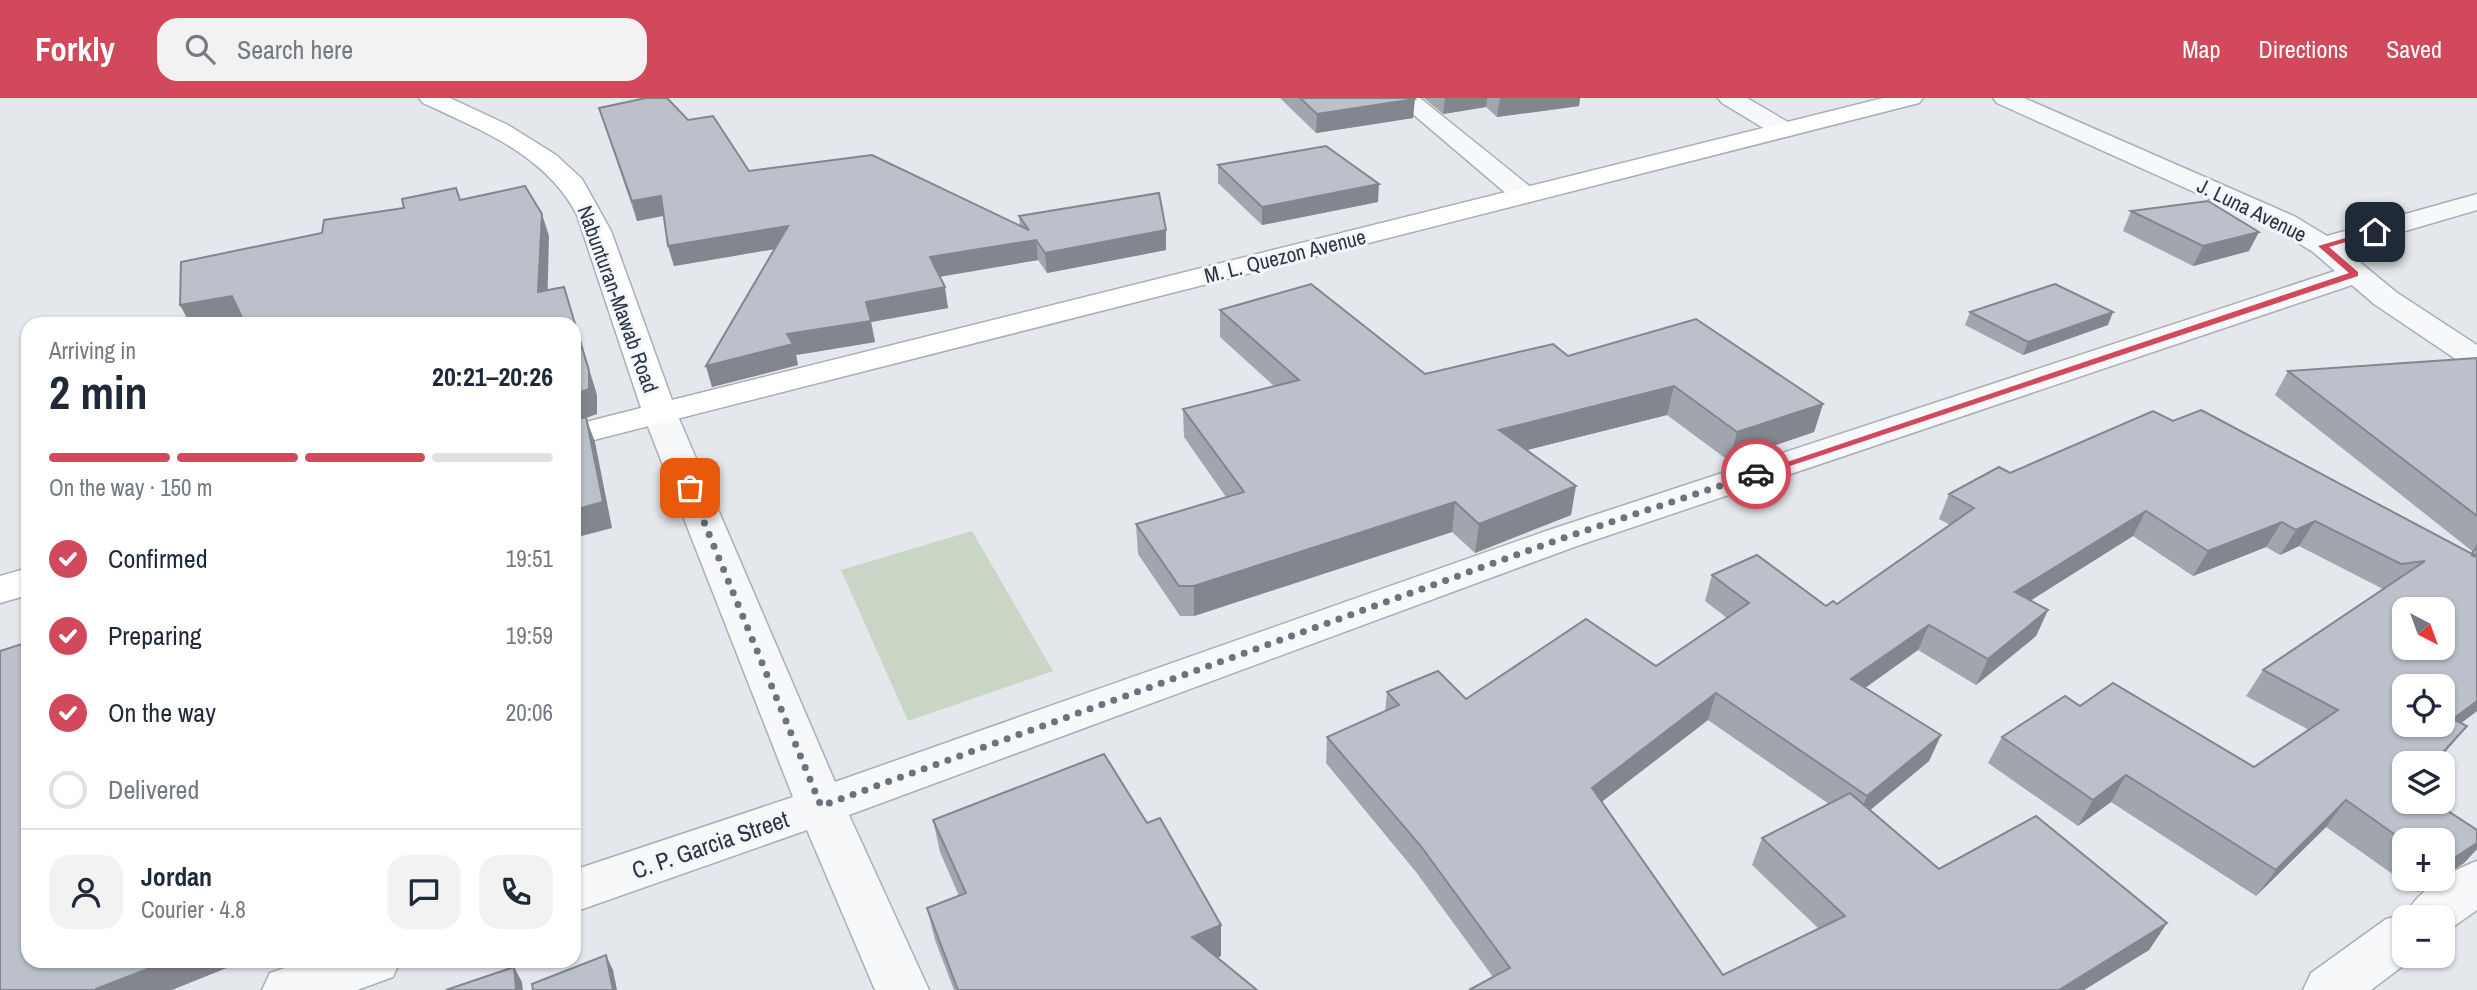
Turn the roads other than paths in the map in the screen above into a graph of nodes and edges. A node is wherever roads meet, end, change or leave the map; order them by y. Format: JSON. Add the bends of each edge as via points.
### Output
{"nodes":[{"id":1,"x":431,"y":98,"type":"edge"},
{"id":2,"x":1406,"y":98,"type":"edge"},
{"id":3,"x":1730,"y":98,"type":"edge"},
{"id":4,"x":1911,"y":98,"type":"edge"},
{"id":5,"x":2005,"y":98,"type":"edge"},
{"id":6,"x":1784,"y":130,"type":"junction"},
{"id":7,"x":1524,"y":195,"type":"junction"},
{"id":8,"x":2477,"y":202,"type":"edge"},
{"id":9,"x":2323,"y":246,"type":"junction"},
{"id":10,"x":2355,"y":274,"type":"junction"},
{"id":11,"x":2477,"y":359,"type":"edge"},
{"id":12,"x":660,"y":414,"type":"junction"},
{"id":13,"x":581,"y":433,"type":"edge"},
{"id":14,"x":21,"y":583,"type":"edge"},
{"id":15,"x":0,"y":590,"type":"edge"},
{"id":16,"x":821,"y":806,"type":"junction"},
{"id":17,"x":2477,"y":883,"type":"edge"},
{"id":18,"x":581,"y":889,"type":"edge"},
{"id":19,"x":2447,"y":905,"type":"edge"},
{"id":20,"x":2392,"y":944,"type":"edge"},
{"id":21,"x":353,"y":968,"type":"edge"},
{"id":22,"x":289,"y":990,"type":"edge"},
{"id":23,"x":902,"y":990,"type":"edge"},
{"id":24,"x":2330,"y":990,"type":"edge"}],
"edges":[{"from":1,"to":12,"type":"main road","name":"Nabunturan-Mawab Road","via":[[537,153],[579,193]]},
{"from":2,"to":7,"type":"street"},
{"from":3,"to":6,"type":"street"},
{"from":4,"to":6,"type":"main road","name":"M. L. Quezon Avenue"},
{"from":5,"to":9,"type":"street","name":"J. Luna Avenue","via":[[2244,203]]},
{"from":6,"to":7,"type":"main road","name":"M. L. Quezon Avenue"},
{"from":7,"to":12,"type":"main road","name":"M. L. Quezon Avenue"},
{"from":8,"to":9,"type":"street"},
{"from":9,"to":10,"type":"street","name":"J. Luna Avenue"},
{"from":10,"to":11,"type":"street","name":"J. Luna Avenue"},
{"from":10,"to":16,"type":"street","name":"C. P. Garcia Street","via":[[1563,538]]},
{"from":12,"to":13,"type":"main road","name":"M. L. Quezon Avenue"},
{"from":12,"to":16,"type":"street"},
{"from":14,"to":15,"type":"main road"},
{"from":16,"to":18,"type":"street","name":"C. P. Garcia Street"},
{"from":16,"to":23,"type":"street"},
{"from":17,"to":19,"type":"street"},
{"from":20,"to":24,"type":"street"},
{"from":21,"to":22,"type":"street"}]}
